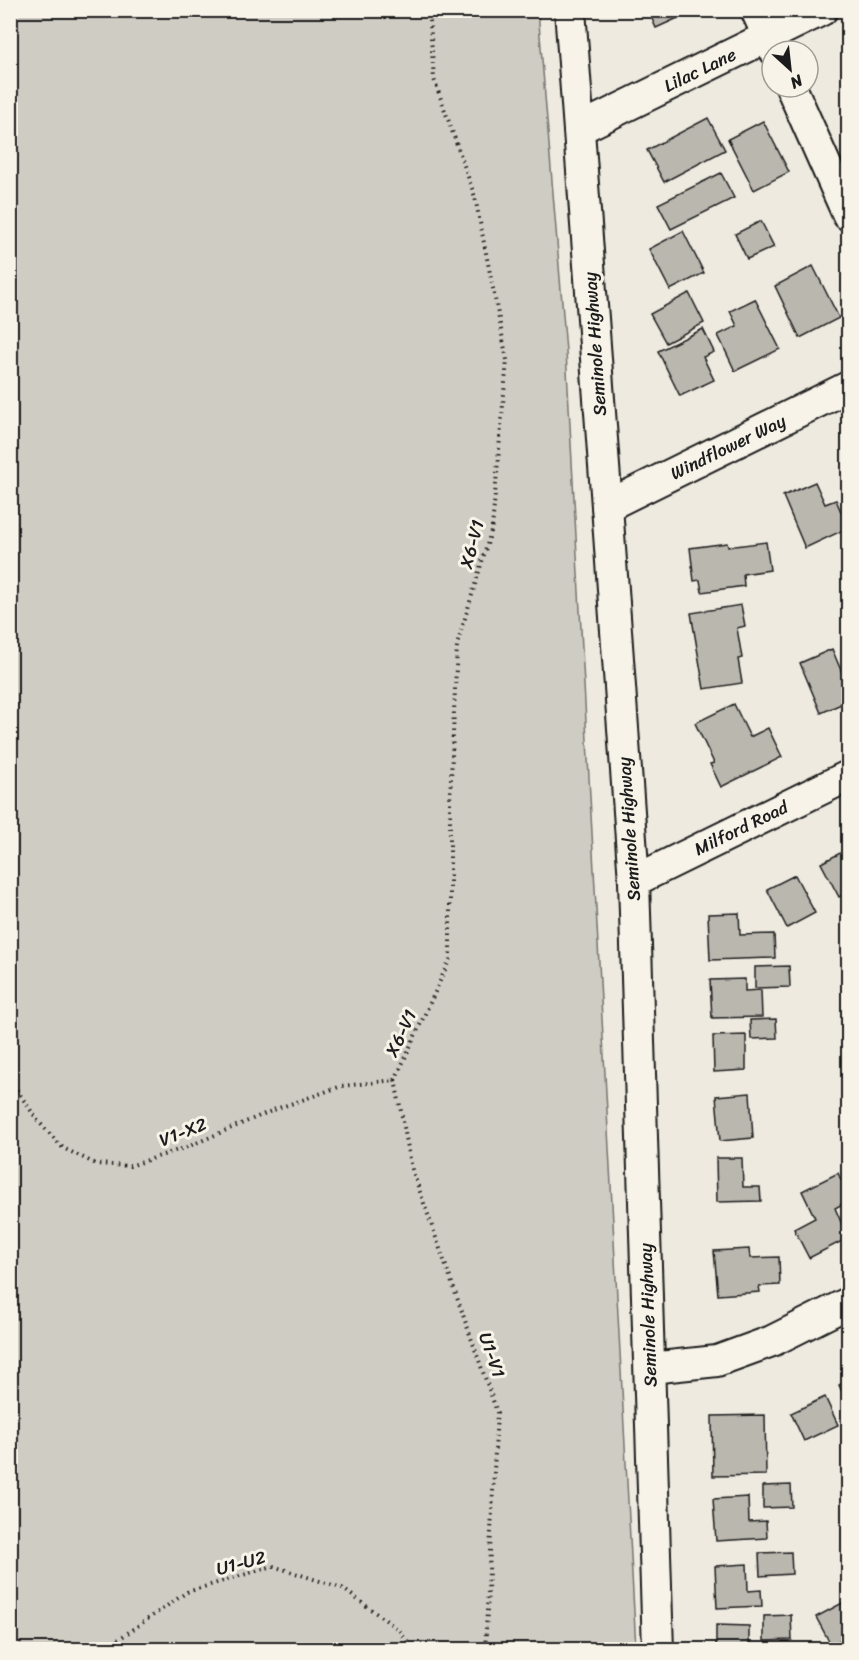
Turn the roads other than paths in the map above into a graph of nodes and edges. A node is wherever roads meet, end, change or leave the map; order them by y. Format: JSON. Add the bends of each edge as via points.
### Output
{"nodes":[{"id":1,"x":570,"y":10,"type":"edge"},
{"id":2,"x":822,"y":10,"type":"edge"},
{"id":3,"x":766,"y":33,"type":"edge"},
{"id":4,"x":796,"y":99,"type":"edge"},
{"id":5,"x":579,"y":129,"type":"junction"},
{"id":6,"x":849,"y":214,"type":"edge"},
{"id":7,"x":849,"y":387,"type":"edge"},
{"id":8,"x":607,"y":506,"type":"junction"},
{"id":9,"x":849,"y":776,"type":"edge"},
{"id":10,"x":634,"y":881,"type":"junction"},
{"id":11,"x":849,"y":1303,"type":"edge"},
{"id":12,"x":650,"y":1368,"type":"junction"},
{"id":13,"x":658,"y":1650,"type":"edge"}],
"edges":[{"from":1,"to":5,"type":"street","name":"Seminole Highway"},
{"from":2,"to":3,"type":"street","name":"Lilac Lane"},
{"from":3,"to":5,"type":"street","name":"Lilac Lane"},
{"from":4,"to":6,"type":"street"},
{"from":5,"to":8,"type":"street","name":"Seminole Highway"},
{"from":7,"to":8,"type":"street","name":"Windflower Way"},
{"from":8,"to":10,"type":"street","name":"Seminole Highway"},
{"from":9,"to":10,"type":"street","name":"Milford Road"},
{"from":10,"to":12,"type":"street","name":"Seminole Highway"},
{"from":11,"to":12,"type":"street","via":[[772,1341],[717,1361]]},
{"from":12,"to":13,"type":"street","name":"Seminole Highway"}]}
